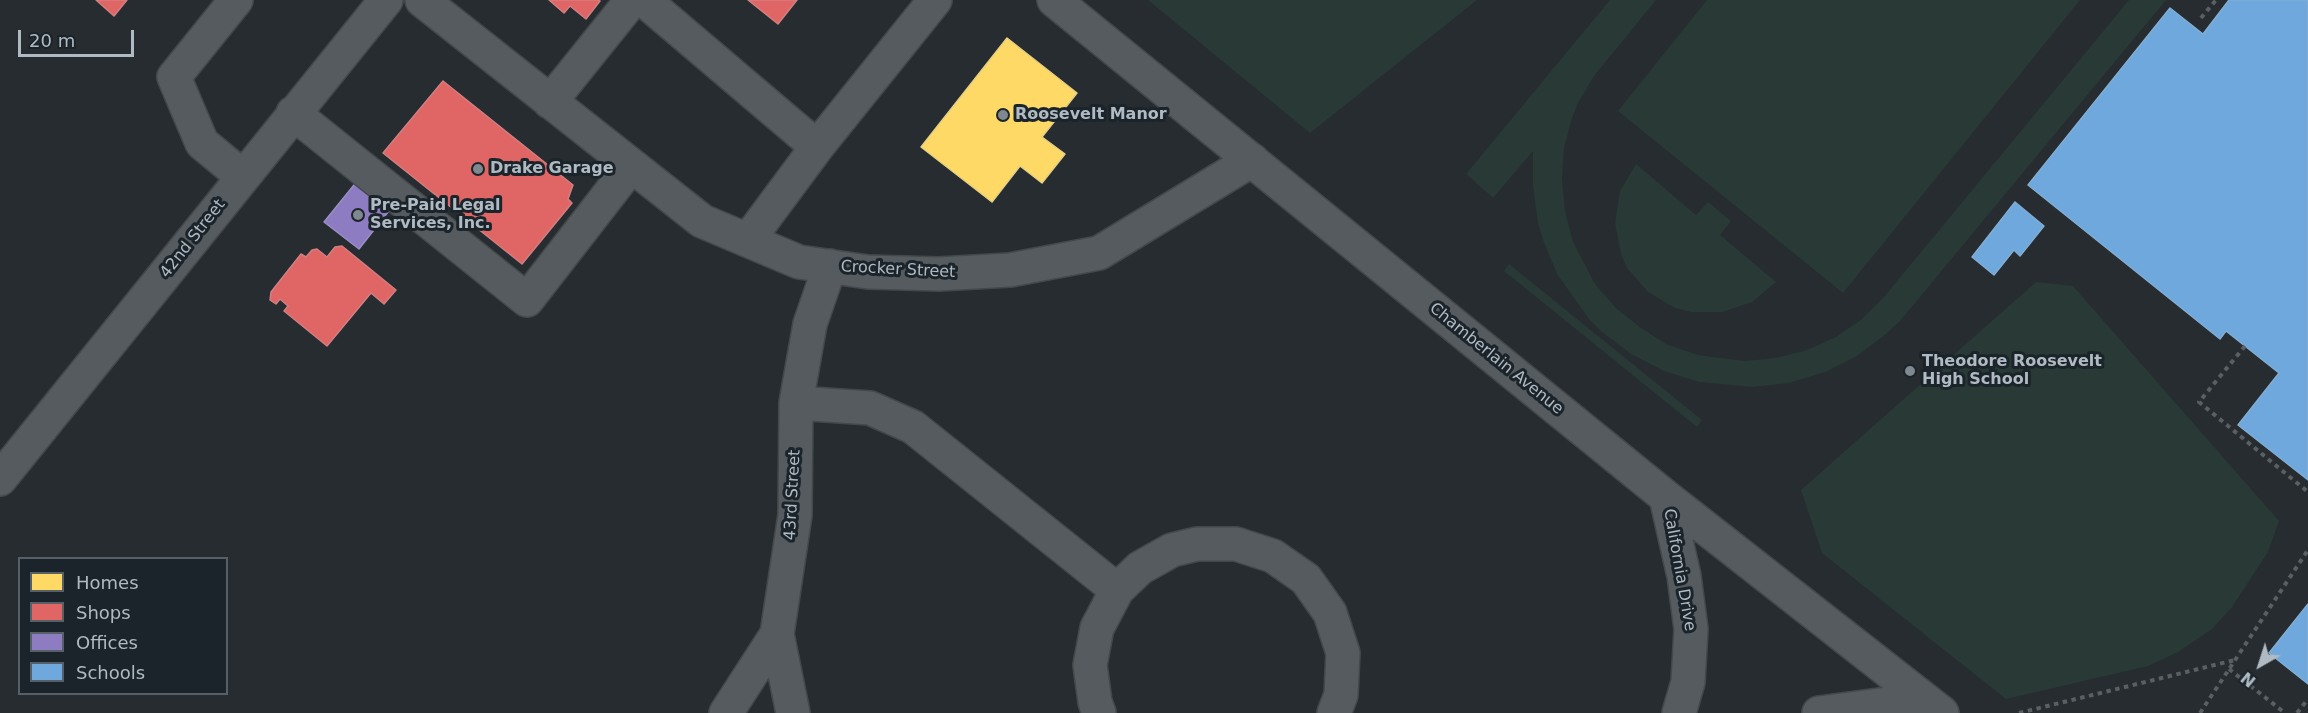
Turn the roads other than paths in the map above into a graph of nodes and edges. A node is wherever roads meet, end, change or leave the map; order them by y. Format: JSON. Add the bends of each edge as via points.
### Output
{"nodes":[{"id":1,"x":236,"y":0,"type":"edge"},
{"id":2,"x":386,"y":0,"type":"edge"},
{"id":3,"x":422,"y":0,"type":"edge"},
{"id":4,"x":632,"y":0,"type":"edge"},
{"id":5,"x":644,"y":0,"type":"edge"},
{"id":6,"x":934,"y":0,"type":"edge"},
{"id":7,"x":1054,"y":0,"type":"edge"},
{"id":8,"x":550,"y":102,"type":"junction"},
{"id":9,"x":293,"y":113,"type":"junction"},
{"id":10,"x":817,"y":147,"type":"junction"},
{"id":11,"x":1252,"y":160,"type":"junction"},
{"id":12,"x":632,"y":166,"type":"junction"},
{"id":13,"x":242,"y":176,"type":"junction"},
{"id":14,"x":748,"y":240,"type":"junction"},
{"id":15,"x":830,"y":266,"type":"junction"},
{"id":16,"x":796,"y":403,"type":"junction"},
{"id":17,"x":0,"y":479,"type":"edge"},
{"id":18,"x":1666,"y":497,"type":"junction"},
{"id":19,"x":1117,"y":590,"type":"junction"},
{"id":20,"x":777,"y":634,"type":"junction"},
{"id":21,"x":1933,"y":706,"type":"edge"},
{"id":22,"x":726,"y":713,"type":"edge"},
{"id":23,"x":794,"y":713,"type":"edge"},
{"id":24,"x":1100,"y":713,"type":"edge"},
{"id":25,"x":1334,"y":713,"type":"edge"},
{"id":26,"x":1679,"y":713,"type":"edge"},
{"id":27,"x":1819,"y":713,"type":"edge"}],
"edges":[{"from":1,"to":13,"type":"street","via":[[174,77],[202,143]]},
{"from":2,"to":9,"type":"street","name":"42nd Street"},
{"from":3,"to":8,"type":"street","name":"Crocker Street"},
{"from":4,"to":8,"type":"street"},
{"from":5,"to":10,"type":"street"},
{"from":6,"to":10,"type":"street"},
{"from":7,"to":11,"type":"street","name":"Chamberlain Avenue"},
{"from":8,"to":12,"type":"street","name":"Crocker Street"},
{"from":9,"to":12,"type":"street","via":[[526,300]]},
{"from":9,"to":13,"type":"street","name":"42nd Street"},
{"from":10,"to":14,"type":"street"},
{"from":11,"to":15,"type":"street","name":"Crocker Street","via":[[1099,253],[1010,270],[939,274],[868,272]]},
{"from":11,"to":18,"type":"street","name":"Chamberlain Avenue"},
{"from":12,"to":14,"type":"street","name":"Crocker Street","via":[[702,221]]},
{"from":13,"to":17,"type":"street","name":"42nd Street"},
{"from":14,"to":15,"type":"street","name":"Crocker Street","via":[[799,262]]},
{"from":15,"to":16,"type":"street","name":"43rd Street","via":[[810,324]]},
{"from":16,"to":19,"type":"street","via":[[870,408],[913,427]]},
{"from":16,"to":20,"type":"street","name":"43rd Street","via":[[795,515]]},
{"from":18,"to":21,"type":"street","name":"Chamberlain Avenue"},
{"from":18,"to":26,"type":"street","name":"California Drive","via":[[1691,629],[1688,682]]},
{"from":19,"to":24,"type":"street","via":[[1097,628],[1090,665]]},
{"from":19,"to":25,"type":"street","via":[[1140,568],[1172,550],[1197,544],[1236,544],[1273,556],[1306,579],[1330,613],[1343,652],[1341,695]]},
{"from":20,"to":22,"type":"street","name":"43rd Street"},
{"from":20,"to":23,"type":"street"},
{"from":21,"to":27,"type":"street"}]}
